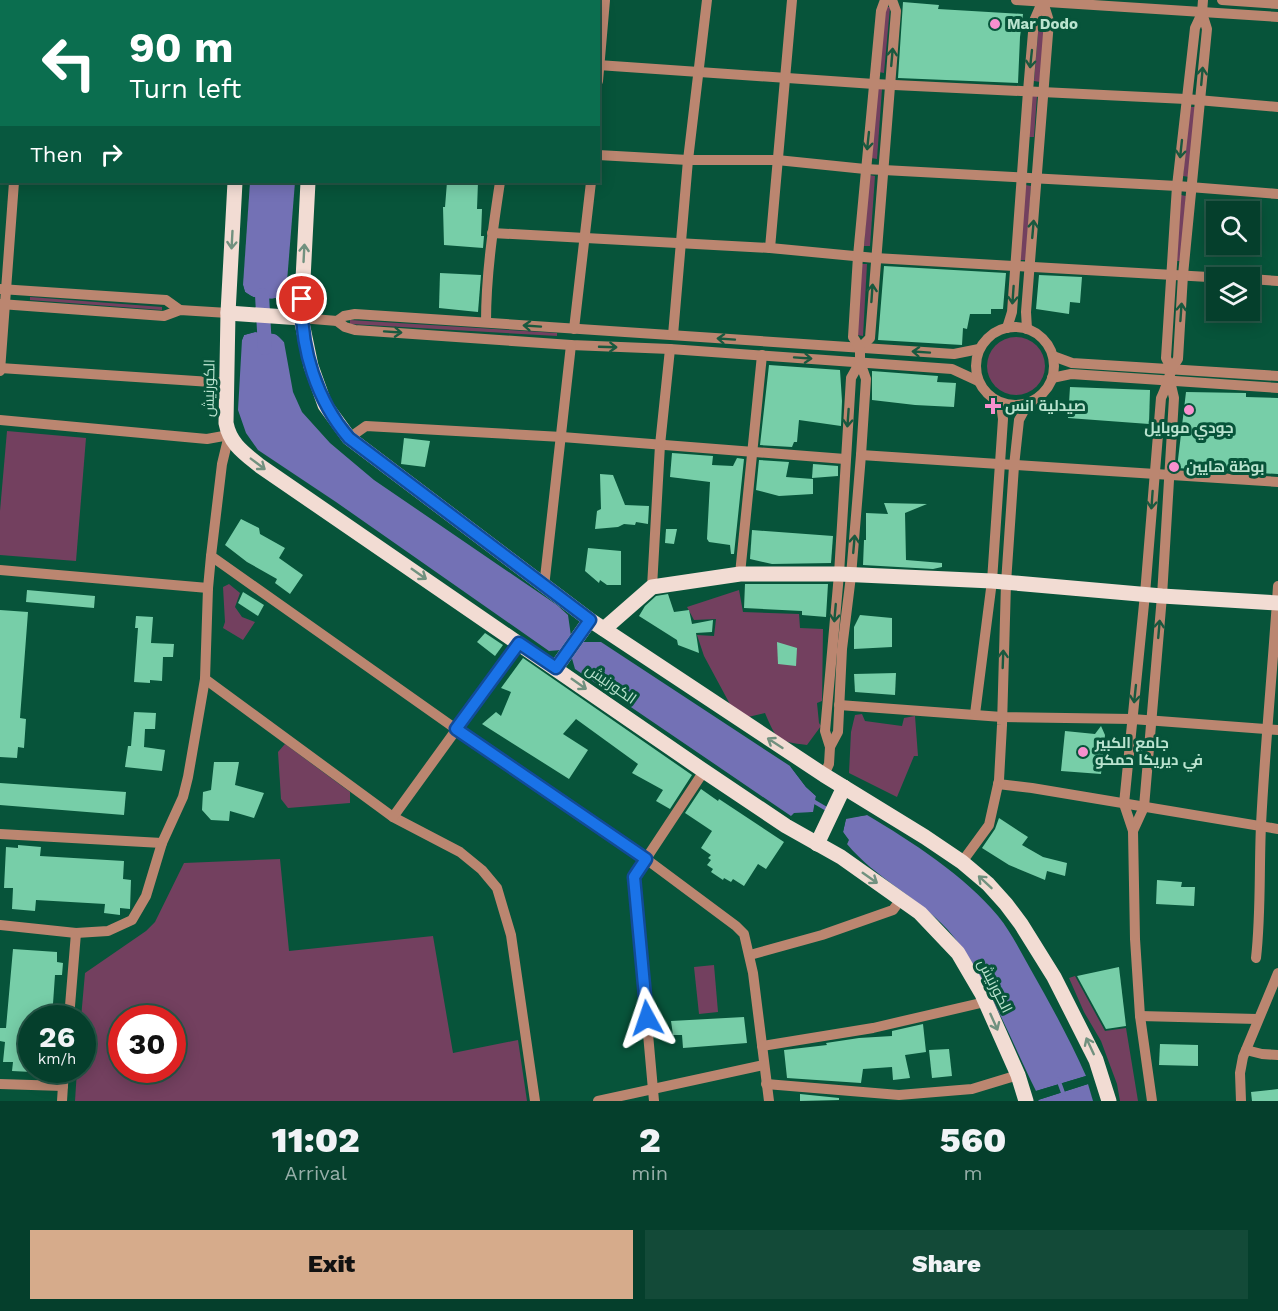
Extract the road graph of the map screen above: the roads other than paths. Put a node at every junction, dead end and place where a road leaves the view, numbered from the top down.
1 (605, 0) edge
2 (706, 0) edge
3 (792, 0) edge
4 (885, 0) edge
5 (892, 0) edge
6 (1016, 0) edge
7 (1203, 0) edge
8 (1222, 0) edge
9 (1043, 1) edge
10 (1278, 4) edge
11 (1202, 13) junction
12 (1278, 17) edge
13 (600, 54) edge
14 (600, 65) edge
15 (698, 72) junction
16 (785, 77) junction
17 (874, 84) junction
18 (890, 84) junction
19 (1028, 91) junction
20 (1043, 91) junction
21 (1186, 99) junction
22 (1200, 100) junction
23 (1278, 107) edge
24 (600, 155) edge
25 (688, 160) junction
26 (777, 160) junction
27 (865, 169) junction
28 (882, 170) junction
29 (1022, 178) junction
30 (1037, 179) junction
31 (14, 183) edge
32 (235, 183) edge
33 (308, 183) edge
34 (500, 183) edge
35 (591, 183) edge
36 (1177, 186) junction
37 (1193, 188) junction
38 (1278, 194) edge
39 (492, 233) junction
40 (585, 239) junction
41 (680, 244) junction
42 (770, 248) junction
43 (858, 256) junction
44 (875, 258) junction
45 (1016, 266) junction
46 (1030, 267) junction
47 (1171, 274) junction
48 (1183, 275) junction
49 (1206, 277) edge
50 (1260, 280) edge
51 (1278, 281) edge
52 (4, 289) edge
53 (3, 304) edge
54 (180, 310) junction
55 (235, 313) junction
56 (301, 318) junction
57 (337, 321) junction
58 (486, 322) junction
59 (1007, 328) junction
60 (574, 329) junction
61 (1027, 329) junction
62 (673, 335) junction
63 (571, 345) junction
64 (860, 348) junction
65 (670, 349) junction
66 (979, 350) junction
67 (762, 355) junction
68 (1053, 356) junction
69 (860, 362) junction
70 (1171, 368) junction
71 (0, 370) edge
72 (1278, 376) edge
73 (1052, 378) junction
74 (978, 381) junction
75 (1170, 381) junction
76 (226, 383) junction
77 (1278, 388) edge
78 (1028, 403) junction
79 (1001, 404) junction
80 (0, 420) edge
81 (229, 435) junction
82 (562, 437) junction
83 (349, 438) junction
84 (660, 445) junction
85 (752, 452) junction
86 (861, 455) junction
87 (845, 459) junction
88 (1000, 464) junction
89 (1014, 466) junction
90 (1154, 473) junction
91 (1169, 474) junction
92 (1278, 482) edge
93 (211, 556) junction
94 (0, 570) edge
95 (740, 574) junction
96 (845, 575) junction
97 (999, 582) junction
98 (1278, 586) edge
99 (544, 587) junction
100 (652, 587) junction
101 (208, 588) junction
102 (1145, 594) junction
103 (1162, 596) junction
104 (1277, 603) edge
105 (587, 624) junction
106 (604, 629) junction
107 (519, 643) junction
108 (559, 664) junction
109 (205, 679) junction
110 (839, 705) junction
111 (975, 714) junction
112 (1002, 717) junction
113 (1132, 719) junction
114 (1150, 720) junction
115 (456, 729) junction
116 (1266, 730) junction
117 (1278, 730) edge
118 (830, 747) junction
119 (704, 771) junction
120 (824, 775) junction
121 (998, 784) junction
122 (842, 791) junction
123 (1124, 804) junction
124 (1144, 807) junction
125 (393, 817) junction
126 (1261, 825) junction
127 (1278, 829) edge
128 (1133, 831) junction
129 (0, 834) edge
130 (820, 838) junction
131 (162, 843) junction
132 (646, 859) junction
133 (962, 862) junction
134 (902, 899) junction
135 (0, 925) edge
136 (76, 933) junction
137 (750, 955) junction
138 (1256, 958) dead end
139 (1278, 973) edge
140 (1276, 984) edge
141 (985, 1002) junction
142 (70, 1005) edge
143 (1140, 1017) junction
144 (1257, 1019) junction
145 (762, 1046) junction
146 (1246, 1050) junction
147 (1278, 1055) edge
148 (764, 1065) junction
149 (1018, 1075) junction
150 (63, 1083) edge
151 (0, 1084) edge
152 (766, 1084) junction
153 (63, 1086) junction
154 (653, 1089) junction
155 (62, 1101) edge
156 (536, 1101) edge
157 (598, 1101) edge
158 (654, 1101) edge
159 (769, 1101) edge
160 (1026, 1101) edge
161 (1109, 1101) edge
162 (1152, 1101) edge
163 (1241, 1101) edge

1 - 13 street
2 - 15 street
3 - 16 street
4 - 17 street
18 -> 5 street
6 - 9 street
7 - 11 street
8 - 10 street
9 - 11 street
9 -> 19 street
9 - 20 street
11 - 12 street
11 - 21 street
22 -> 11 street
14 - 15 street
15 - 16 street
15 - 25 street
16 - 17 street
16 - 26 street
17 - 18 street
17 -> 27 street
18 - 19 street
18 - 28 street
19 - 20 street
19 - 29 street
20 - 21 street
20 - 30 street
21 - 22 street
21 -> 36 street
22 - 23 street
22 - 37 street
24 - 25 street
25 - 26 street
25 - 41 street
26 - 27 street
26 - 42 street
27 - 28 street
27 - 43 street
28 - 29 street
28 - 44 street
29 - 30 street
29 - 45 street
30 - 36 street
46 -> 30 street
31 - 52 street
32 -> 55 main road, الكورنيش
56 -> 33 main road
34 - 39 street
35 - 40 street
36 - 37 street
36 - 47 street
37 - 38 street
37 - 48 street
39 - 40 street
39 - 58 street
40 - 41 street
40 - 60 street
41 - 42 street
41 - 62 street
42 - 43 street
43 - 44 street
43 - 64 street
44 - 45 street
64 -> 44 street
45 - 46 street
45 -> 59 street
46 - 47 street
46 - 61 street
47 - 48 street
47 - 70 street
48 - 49 street
70 -> 48 street
50 - 51 street
52 - 53 street
52 - 54 street
53 - 54 street
53 - 71 street
54 - 55 street
55 - 56 main road
55 - 76 main road, الكورنيش
56 - 57 street
56 - 83 main road
57 - 58 street
57 -> 63 street
60 -> 58 street
59 - 61 street
59 - 66 street
60 - 62 street
61 - 68 street
64 -> 62 street
63 -> 65 street
63 - 82 street
66 -> 64 street
64 - 69 street
65 - 67 street
65 - 84 street
66 - 74 street
67 -> 69 street
67 - 85 street
68 - 70 street
68 - 73 street
69 - 74 street
69 - 86 street
69 -> 87 street
70 - 72 street
70 - 75 street
71 - 76 street
73 - 75 street
73 - 78 street
74 - 79 street
75 - 77 street
75 - 90 street
75 - 91 street
76 - 81 main road, الكورنيش
78 - 79 street
78 - 89 street
79 - 88 street
80 - 81 street
81 - 93 street
81 -> 107 main road, الكورنيش
82 - 83 street
82 - 84 street
82 - 99 street
83 - 99 main road
84 - 85 street
84 - 100 street
85 - 87 street
85 - 95 street
86 - 88 street
96 -> 86 street
87 - 96 street
88 - 89 street
88 - 97 street
89 - 90 street
89 - 97 street
90 - 91 street
90 -> 102 street
91 - 92 street
91 - 103 street
93 - 101 street
93 - 115 street
94 - 101 street
95 - 96 main road
95 - 100 main road
96 - 97 main road
96 - 110 street
96 -> 118 street
97 - 102 main road
97 - 111 street
112 -> 97 street
98 - 104 street
99 - 105 main road
100 - 106 main road
101 - 109 street
102 - 103 main road
102 -> 113 street
103 - 104 main road
114 -> 103 street
104 - 116 street
105 - 106 main road
105 - 108 main road
120 -> 106 main road
107 - 108 main road, الكورنيش
107 - 115 street
108 -> 119 main road, الكورنيش
109 - 125 street
109 - 131 street
110 - 111 street
110 - 118 street
111 - 112 street
112 - 113 street
112 - 121 street
113 - 114 street
113 - 123 street
114 - 116 street
114 - 124 street
115 - 125 street
115 - 132 street
116 - 117 street
116 - 126 street
118 - 120 street
119 - 130 main road, الكورنيش
119 - 132 street
120 - 122 main road
121 - 123 street
121 - 133 street
122 - 130 main road
122 - 133 main road
123 - 124 street
123 - 128 street
124 - 126 street
124 - 128 street
125 - 156 street
126 - 127 street
126 - 138 street
128 - 143 street
129 - 131 street
130 -> 134 main road, الكورنيش
131 - 136 street
132 - 137 street
132 - 154 street
161 -> 133 main road
134 - 137 street
134 - 141 main road, الكورنيش
135 - 136 street
136 - 142 street
137 - 145 street
139 - 140 street
140 - 144 street
141 - 145 street
141 -> 149 main road, الكورنيش
143 - 144 street
143 - 162 street
144 - 146 street
145 - 148 street
146 - 147 street
146 - 163 street
148 - 152 street
148 - 154 street
149 - 152 street
149 - 160 main road, الكورنيش
150 - 153 street
151 - 153 street
152 - 159 street
153 - 155 street
154 - 157 street
154 - 158 street

